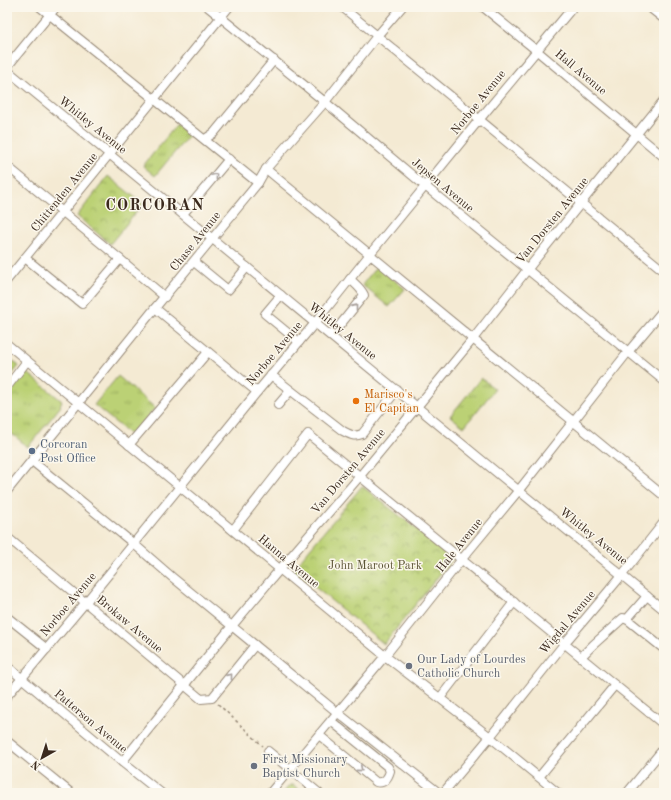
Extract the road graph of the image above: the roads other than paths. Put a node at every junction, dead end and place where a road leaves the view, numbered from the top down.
1 (40, 7) edge
2 (56, 7) edge
3 (208, 7) edge
4 (229, 7) edge
5 (342, 7) edge
6 (402, 7) edge
7 (483, 7) edge
8 (573, 7) edge
9 (648, 7) edge
10 (50, 15) junction
11 (221, 17) junction
12 (664, 19) edge
13 (377, 36) junction
14 (536, 50) junction
15 (274, 60) junction
16 (8, 71) edge
17 (154, 98) junction
18 (664, 100) edge
19 (325, 102) junction
20 (479, 120) junction
21 (637, 134) junction
22 (205, 139) junction
23 (110, 155) junction
24 (664, 157) edge
25 (229, 159) junction
26 (8, 168) edge
27 (266, 169) junction
28 (258, 183) junction
29 (425, 186) junction
30 (581, 203) junction
31 (63, 212) junction
32 (183, 214) junction
33 (213, 239) junction
34 (370, 254) junction
35 (25, 258) junction
36 (120, 259) junction
37 (194, 262) junction
38 (247, 267) junction
39 (527, 270) junction
40 (664, 271) edge
41 (350, 279) junction
42 (7, 280) edge
43 (281, 295) junction
44 (165, 297) junction
45 (155, 308) junction
46 (664, 309) edge
47 (315, 323) junction
48 (331, 336) junction
49 (473, 340) junction
50 (299, 342) junction
51 (7, 344) edge
52 (208, 352) junction
53 (628, 352) junction
54 (27, 361) junction
55 (271, 375) junction
56 (664, 381) edge
57 (7, 387) edge
58 (397, 390) junction
59 (290, 391) junction
60 (257, 392) junction
61 (78, 403) junction
62 (278, 405) dead end
63 (417, 408) junction
64 (573, 422) junction
65 (129, 445) junction
66 (32, 461) junction
67 (360, 476) junction
68 (180, 487) junction
69 (519, 490) junction
70 (7, 491) edge
71 (664, 496) edge
72 (664, 522) edge
73 (233, 530) junction
74 (7, 537) edge
75 (134, 544) junction
76 (462, 559) junction
77 (280, 569) junction
78 (622, 575) junction
79 (647, 596) junction
80 (86, 602) junction
81 (514, 602) junction
82 (664, 610) edge
83 (7, 617) edge
84 (627, 619) junction
85 (232, 626) junction
86 (564, 644) junction
87 (256, 645) junction
88 (47, 649) junction
89 (664, 649) edge
90 (385, 656) junction
91 (581, 657) junction
92 (7, 666) edge
93 (22, 678) junction
94 (185, 685) junction
95 (615, 685) junction
96 (7, 696) edge
97 (440, 698) junction
98 (338, 713) junction
99 (331, 721) junction
100 (664, 725) edge
101 (319, 735) junction
102 (490, 737) junction
103 (7, 741) edge
104 (664, 748) edge
105 (268, 751) road end
106 (122, 762) junction
107 (289, 769) junction
108 (539, 777) junction
109 (71, 793) edge
110 (161, 793) edge
111 (270, 793) edge
112 (319, 793) edge
113 (439, 793) edge
114 (442, 793) edge
115 (558, 793) edge
116 (627, 793) edge

1 - 10 street
2 - 10 street
3 - 11 street, Jepsen Avenue
4 - 11 street, Chittenden Avenue
5 - 13 street
6 - 13 street, Chase Avenue
7 - 14 street, Hall Avenue
8 - 14 street, Norboe Avenue
9 - 12 street
10 - 16 street
10 - 17 street
11 - 15 street, Jepsen Avenue
11 - 17 street, Chittenden Avenue
13 - 19 street, Chase Avenue
13 - 20 street
14 - 20 street, Norboe Avenue
14 - 21 street, Hall Avenue
15 - 19 street, Jepsen Avenue
15 - 22 street
16 - 23 street, Whitley Avenue
17 - 22 street
17 - 23 street, Chittenden Avenue
18 - 21 street, Van Dorsten Avenue
19 - 27 street, Chase Avenue
19 - 29 street, Jepsen Avenue
20 - 29 street, Norboe Avenue
20 - 30 street
21 - 24 street, Hall Avenue
21 - 30 street, Van Dorsten Avenue
22 - 25 street
23 - 31 street, Chittenden Avenue
23 - 32 street, Whitley Avenue
25 - 28 street
32 -> 25 street
26 - 31 street
27 - 28 street, Chase Avenue
27 - 34 street
28 - 33 street, Chase Avenue
29 - 34 street, Norboe Avenue
29 - 39 street, Jepsen Avenue
30 - 39 street, Van Dorsten Avenue
30 - 40 street
31 - 35 street, Chittenden Avenue
31 - 36 street
32 - 33 street, Whitley Avenue
33 - 37 street, Chase Avenue
33 - 38 street, Whitley Avenue
34 - 41 street, Norboe Avenue
34 - 49 street
35 - 36 street
35 - 42 street, Chittenden Avenue
36 - 44 street
37 - 38 street
37 - 44 street, Chase Avenue
38 - 43 street, Whitley Avenue
39 - 49 street, Van Dorsten Avenue
39 - 53 street, Jepsen Avenue
41 - 47 street, Norboe Avenue
48 -> 41 street
43 - 47 street, Whitley Avenue
43 - 50 street
44 - 45 street, Chase Avenue
45 - 52 street
45 - 61 street, Chase Avenue
46 - 53 street, Hale Avenue
47 - 48 street, Whitley Avenue
47 - 50 street, Norboe Avenue
48 - 58 street, Whitley Avenue
49 - 63 street, Van Dorsten Avenue
49 - 64 street
50 - 55 street, Norboe Avenue
51 - 54 street, Hanna Avenue
52 - 60 street
52 - 65 street
53 - 56 street, Jepsen Avenue
53 - 64 street, Hale Avenue
54 - 57 street
54 - 61 street, Hanna Avenue
55 - 59 street
55 - 60 street, Norboe Avenue
58 - 59 street
58 - 63 street, Whitley Avenue
59 - 62 street
60 - 68 street, Norboe Avenue
61 - 65 street, Hanna Avenue
61 - 66 street, Chase Avenue
63 - 67 street, Van Dorsten Avenue
63 - 69 street, Whitley Avenue
64 - 69 street, Hale Avenue
64 - 71 street
65 - 68 street, Hanna Avenue
66 - 70 street, Chase Avenue
66 - 75 street
67 - 73 street
67 - 76 street
67 - 77 street, Van Dorsten Avenue
68 - 73 street, Hanna Avenue
68 - 75 street, Norboe Avenue
69 - 76 street, Hale Avenue
69 - 78 street, Whitley Avenue
72 - 78 street, Wigdal Avenue
73 - 77 street, Hanna Avenue
74 - 80 street, Brokaw Avenue
75 - 80 street, Norboe Avenue
75 - 85 street
76 - 81 street
76 - 90 street, Hale Avenue
77 - 85 street, Van Dorsten Avenue
77 - 90 street, Hanna Avenue
78 - 79 street, Whitley Avenue
78 - 86 street, Wigdal Avenue
79 - 82 street, Whitley Avenue
79 - 84 street
80 - 88 street, Norboe Avenue
80 - 94 street, Brokaw Avenue
81 - 86 street
81 - 97 street
83 - 88 street
84 - 89 street
84 - 91 street
85 - 87 street
85 - 94 street, Van Dorsten Avenue
86 - 91 street
86 - 102 street, Wigdal Avenue
94 -> 87 street, Brokaw Avenue
87 - 98 street
88 - 93 street, Norboe Avenue
90 - 97 street, Hanna Avenue
90 - 98 street, Hale Avenue
91 - 95 street
92 - 93 street, Patterson Avenue
93 - 96 street, Norboe Avenue
93 - 106 street, Patterson Avenue
94 - 106 street, Van Dorsten Avenue
95 - 100 street
95 - 108 street
97 - 102 street, Hanna Avenue
98 - 99 street, Hale Avenue
98 - 113 street
99 - 101 street, Hale Avenue
101 -> 99 street
101 - 107 street, Hale Avenue
102 - 108 street, Hanna Avenue
102 - 114 street, Wigdal Avenue
103 - 109 street
104 - 116 street
105 - 107 street
106 - 110 street, Patterson Avenue
107 - 111 street, Hale Avenue
107 - 112 street
108 - 115 street, Hanna Avenue

